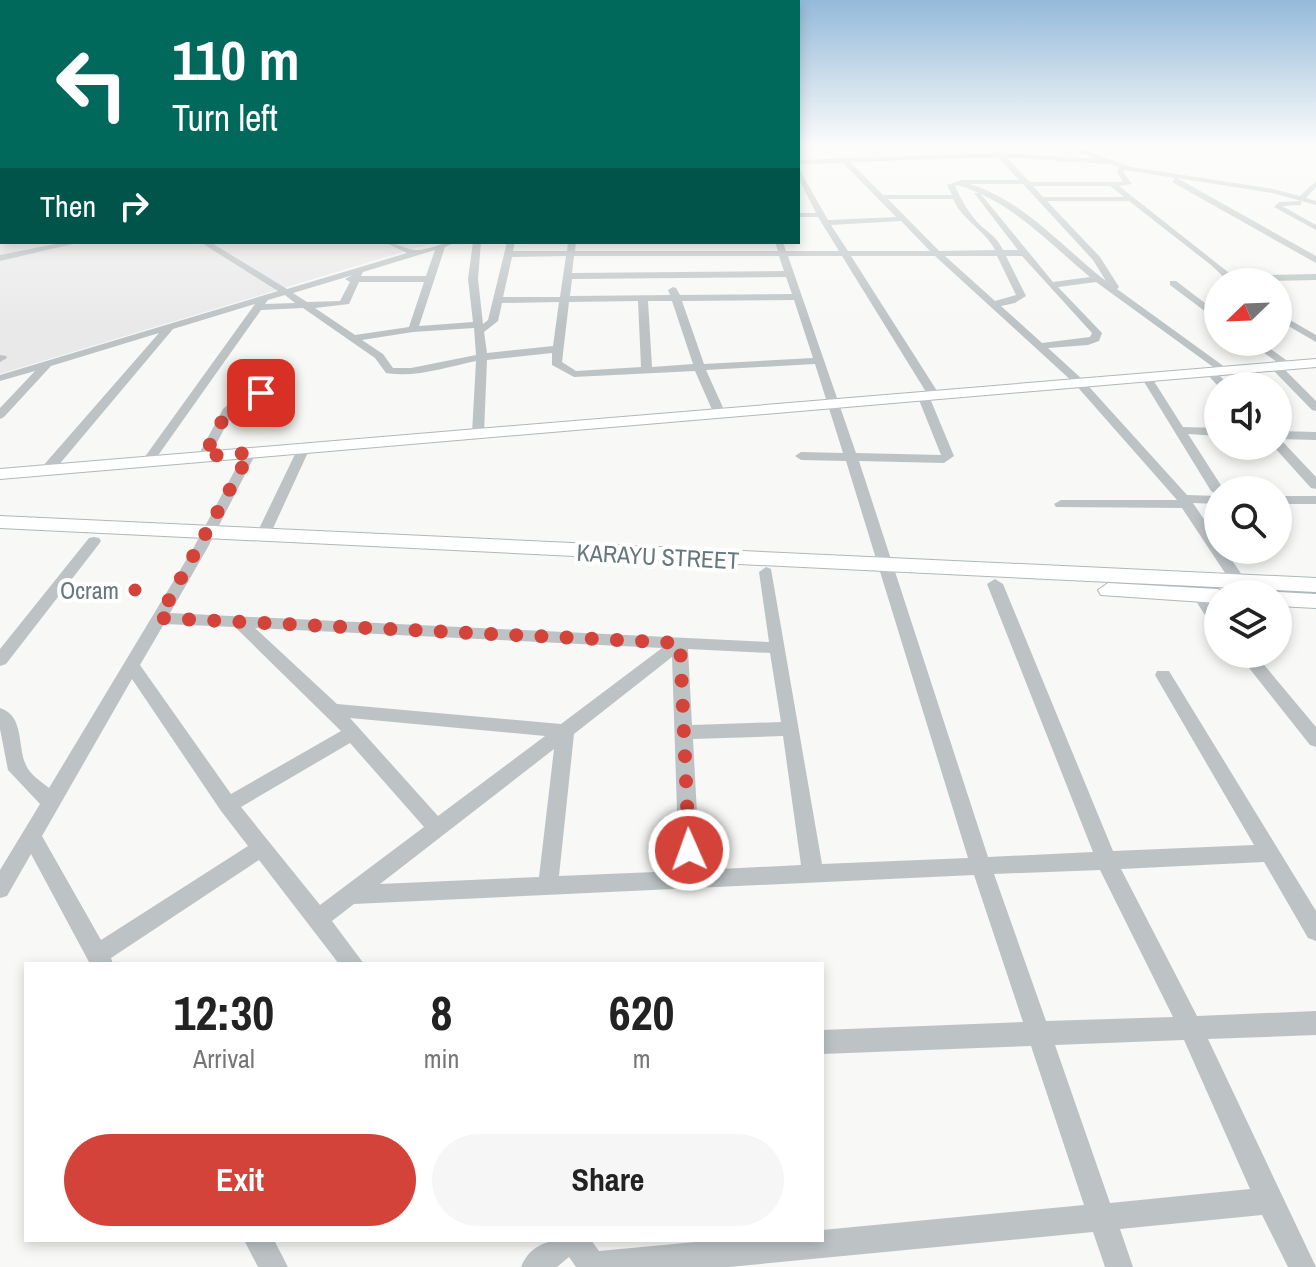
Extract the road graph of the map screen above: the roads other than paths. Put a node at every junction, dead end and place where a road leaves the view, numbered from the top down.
1 (817, 206) edge
2 (889, 206) edge
3 (962, 206) edge
4 (990, 206) edge
5 (998, 206) edge
6 (1049, 206) edge
7 (1141, 206) edge
8 (1221, 206) edge
9 (1280, 206) edge
10 (800, 215) edge
11 (824, 219) junction
12 (902, 219) junction
13 (1316, 228) edge
14 (1010, 234) junction
15 (1021, 234) dead end
16 (67, 244) edge
17 (207, 244) edge
18 (393, 244) edge
19 (447, 244) edge
20 (477, 244) edge
21 (510, 244) edge
22 (572, 244) edge
23 (616, 244) edge
24 (780, 244) edge
25 (670, 248) edge
26 (414, 253) junction
27 (782, 253) junction
28 (937, 253) junction
29 (1001, 253) junction
30 (1026, 253) junction
31 (508, 254) junction
32 (570, 254) junction
33 (615, 254) junction
34 (845, 254) junction
35 (0, 258) edge
36 (1316, 260) edge
37 (1218, 268) edge
38 (789, 274) junction
39 (357, 275) junction
40 (668, 275) junction
41 (567, 276) junction
42 (1292, 277) edge
43 (1301, 277) junction
44 (1316, 277) edge
45 (428, 279) junction
46 (1098, 279) junction
47 (1173, 283) dead end
48 (1051, 285) junction
49 (1316, 288) edge
50 (286, 292) junction
51 (1119, 295) junction
52 (798, 297) junction
53 (643, 299) junction
54 (676, 299) junction
55 (499, 300) junction
56 (564, 300) junction
57 (260, 303) junction
58 (1196, 303) junction
59 (1204, 303) edge
60 (993, 304) junction
61 (305, 306) junction
62 (1204, 308) edge
63 (1292, 324) edge
64 (170, 327) junction
65 (478, 328) junction
66 (413, 329) junction
67 (352, 338) junction
68 (1316, 339) edge
69 (1038, 346) junction
70 (557, 349) junction
71 (1271, 356) edge
72 (482, 357) junction
73 (819, 361) junction
74 (48, 363) junction
75 (1316, 363) edge
76 (1282, 365) junction
77 (700, 369) junction
78 (647, 371) junction
79 (1214, 372) edge
80 (1242, 372) edge
81 (1204, 376) edge
82 (1146, 377) junction
83 (0, 378) edge
84 (1078, 381) junction
85 (289, 383) dead end
86 (928, 394) junction
87 (832, 403) junction
88 (1316, 408) edge
89 (719, 412) junction
90 (0, 415) edge
91 (1180, 430) junction
92 (1204, 431) edge
93 (478, 433) junction
94 (1292, 435) edge
95 (1316, 436) edge
96 (304, 448) junction
97 (250, 453) junction
98 (204, 456) junction
99 (801, 456) dead end
100 (851, 457) junction
101 (1292, 459) edge
102 (148, 461) junction
103 (47, 470) junction
104 (0, 474) edge
105 (1209, 476) edge
106 (1316, 485) edge
107 (1292, 500) edge
108 (1316, 500) edge
109 (1204, 501) edge
110 (1185, 502) junction
111 (1061, 504) dead end
112 (0, 522) edge
113 (0, 536) edge
114 (262, 537) junction
115 (94, 541) junction
116 (204, 541) junction
117 (766, 572) junction
118 (886, 573) junction
119 (1238, 580) edge
120 (995, 584) junction
121 (1316, 585) edge
122 (1204, 586) edge
123 (1292, 586) edge
124 (1204, 596) edge
125 (1292, 600) edge
126 (1316, 601) edge
127 (159, 618) junction
128 (240, 623) junction
129 (680, 643) junction
130 (778, 648) junction
131 (0, 660) edge
132 (132, 665) junction
133 (1257, 668) edge
134 (1163, 675) dead end
135 (332, 710) junction
136 (0, 715) edge
137 (790, 729) junction
138 (565, 731) junction
139 (685, 732) junction
140 (351, 734) junction
141 (1316, 740) edge
142 (51, 802) junction
143 (228, 805) junction
144 (437, 828) junction
145 (31, 835) junction
146 (261, 848) junction
147 (1267, 853) junction
148 (1107, 862) junction
149 (981, 866) junction
150 (813, 874) junction
151 (690, 880) junction
152 (548, 886) junction
153 (0, 889) edge
154 (350, 895) junction
155 (318, 919) junction
156 (1316, 931) edge
157 (100, 960) edge
158 (351, 962) edge
159 (1316, 1023) edge
160 (1191, 1028) junction
161 (1038, 1034) junction
162 (824, 1042) edge
163 (1269, 1201) junction
164 (1102, 1216) junction
165 (259, 1242) edge
166 (567, 1242) edge
167 (572, 1242) edge
168 (593, 1266) edge
169 (274, 1267) edge
170 (535, 1267) edge
171 (1119, 1267) edge
172 (1303, 1267) edge

1 - 11 street
2 - 12 street
3 - 29 street
4 - 14 street
5 - 46 street
6 - 51 street
7 - 37 street
8 - 36 street
9 - 13 street
10 - 11 street
11 - 12 street
11 - 34 street
12 - 28 street
14 - 15 street
14 - 30 street
16 - 35 street
17 - 50 street
18 - 26 street
19 - 26 street
19 - 45 street
20 - 65 street
21 - 31 street
22 - 32 street
23 - 33 street
24 - 27 street
25 - 27 street
25 - 33 street
25 - 40 street
26 - 39 street
27 - 34 street
27 - 38 street
28 - 29 street
28 - 34 street
28 - 60 street
29 - 30 street
29 - 60 street
30 - 48 street
31 - 32 street
31 - 55 street
32 - 33 street
32 - 41 street
34 - 86 street
38 - 40 street
38 - 52 street
39 - 45 street
39 - 50 street
39 - 61 street
40 - 41 street
40 - 54 street
41 - 56 street
42 - 43 street
43 - 44 street
43 - 49 street
45 - 66 street
46 - 48 street
46 - 51 street
47 - 58 street
48 - 69 street
50 - 57 street
50 - 61 street
51 - 79 street
52 - 54 street
52 - 73 street
53 - 54 street
53 - 56 street
53 - 78 street
54 - 77 street
55 - 56 street
55 - 65 street
56 - 70 street
57 - 61 street
57 - 64 street
57 - 102 street
58 - 59 street
58 - 62 street
60 - 69 street
61 - 67 street
63 - 68 street
64 - 74 street
64 - 103 street
65 - 66 street
65 - 72 street
66 - 67 street
67 - 72 street
69 - 84 street
70 - 72 street
70 - 78 street
71 - 76 street
72 - 93 street
73 - 77 street
73 - 87 street
74 - 83 street
74 - 90 street
75 - 76 main road
76 - 80 main road
76 - 88 street
77 - 78 street
77 - 89 street
81 - 82 main road
82 - 84 main road
82 - 91 street
84 - 86 main road
84 - 110 street
85 - 98 street
86 - 87 main road
86 - 100 street
87 - 89 main road
87 - 100 street
89 - 93 main road
91 - 92 street
91 - 105 street
93 - 96 main road
94 - 95 street
96 - 97 main road
96 - 114 street
97 - 98 main road
97 - 116 street
98 - 102 main road
99 - 100 street
100 - 118 street
101 - 106 street
102 - 103 main road
103 - 104 main road
107 - 108 street
109 - 110 street
110 - 111 street
110 - 119 street
112 - 116 main road, KARAYU STREET
113 - 115 main road, KARAYU STREET
114 - 116 main road, KARAYU STREET
114 - 118 main road, KARAYU STREET
115 - 116 main road, KARAYU STREET
115 - 131 street
116 - 117 main road, KARAYU STREET
116 - 127 street
117 - 118 main road, KARAYU STREET
117 - 130 street
118 - 120 main road, KARAYU STREET
118 - 122 main road, KARAYU STREET
118 - 149 street
120 - 124 main road, KARAYU STREET
120 - 148 street
121 - 123 main road, KARAYU STREET
125 - 126 main road
127 - 128 street
127 - 132 street
128 - 129 street
128 - 135 street
129 - 130 street
129 - 138 street
129 - 139 street
130 - 137 street
132 - 142 street
132 - 143 street
133 - 141 street
134 - 147 street
135 - 138 street
135 - 140 street
136 - 142 street
137 - 139 street
137 - 150 street
138 - 144 street
138 - 152 street
139 - 151 street
140 - 143 street
140 - 144 street
142 - 145 street
143 - 146 street
144 - 154 street
145 - 153 street
145 - 157 street
146 - 155 street
146 - 157 street
147 - 148 street
147 - 156 street
148 - 149 street
148 - 160 street
149 - 150 street
149 - 161 street
150 - 151 street
151 - 152 street
152 - 154 street
154 - 155 street
155 - 158 street
159 - 160 street
160 - 161 street
160 - 163 street
161 - 162 street
161 - 164 street
163 - 164 street
163 - 172 street
164 - 168 street
164 - 171 street
165 - 169 street
166 - 170 street
167 - 168 street

